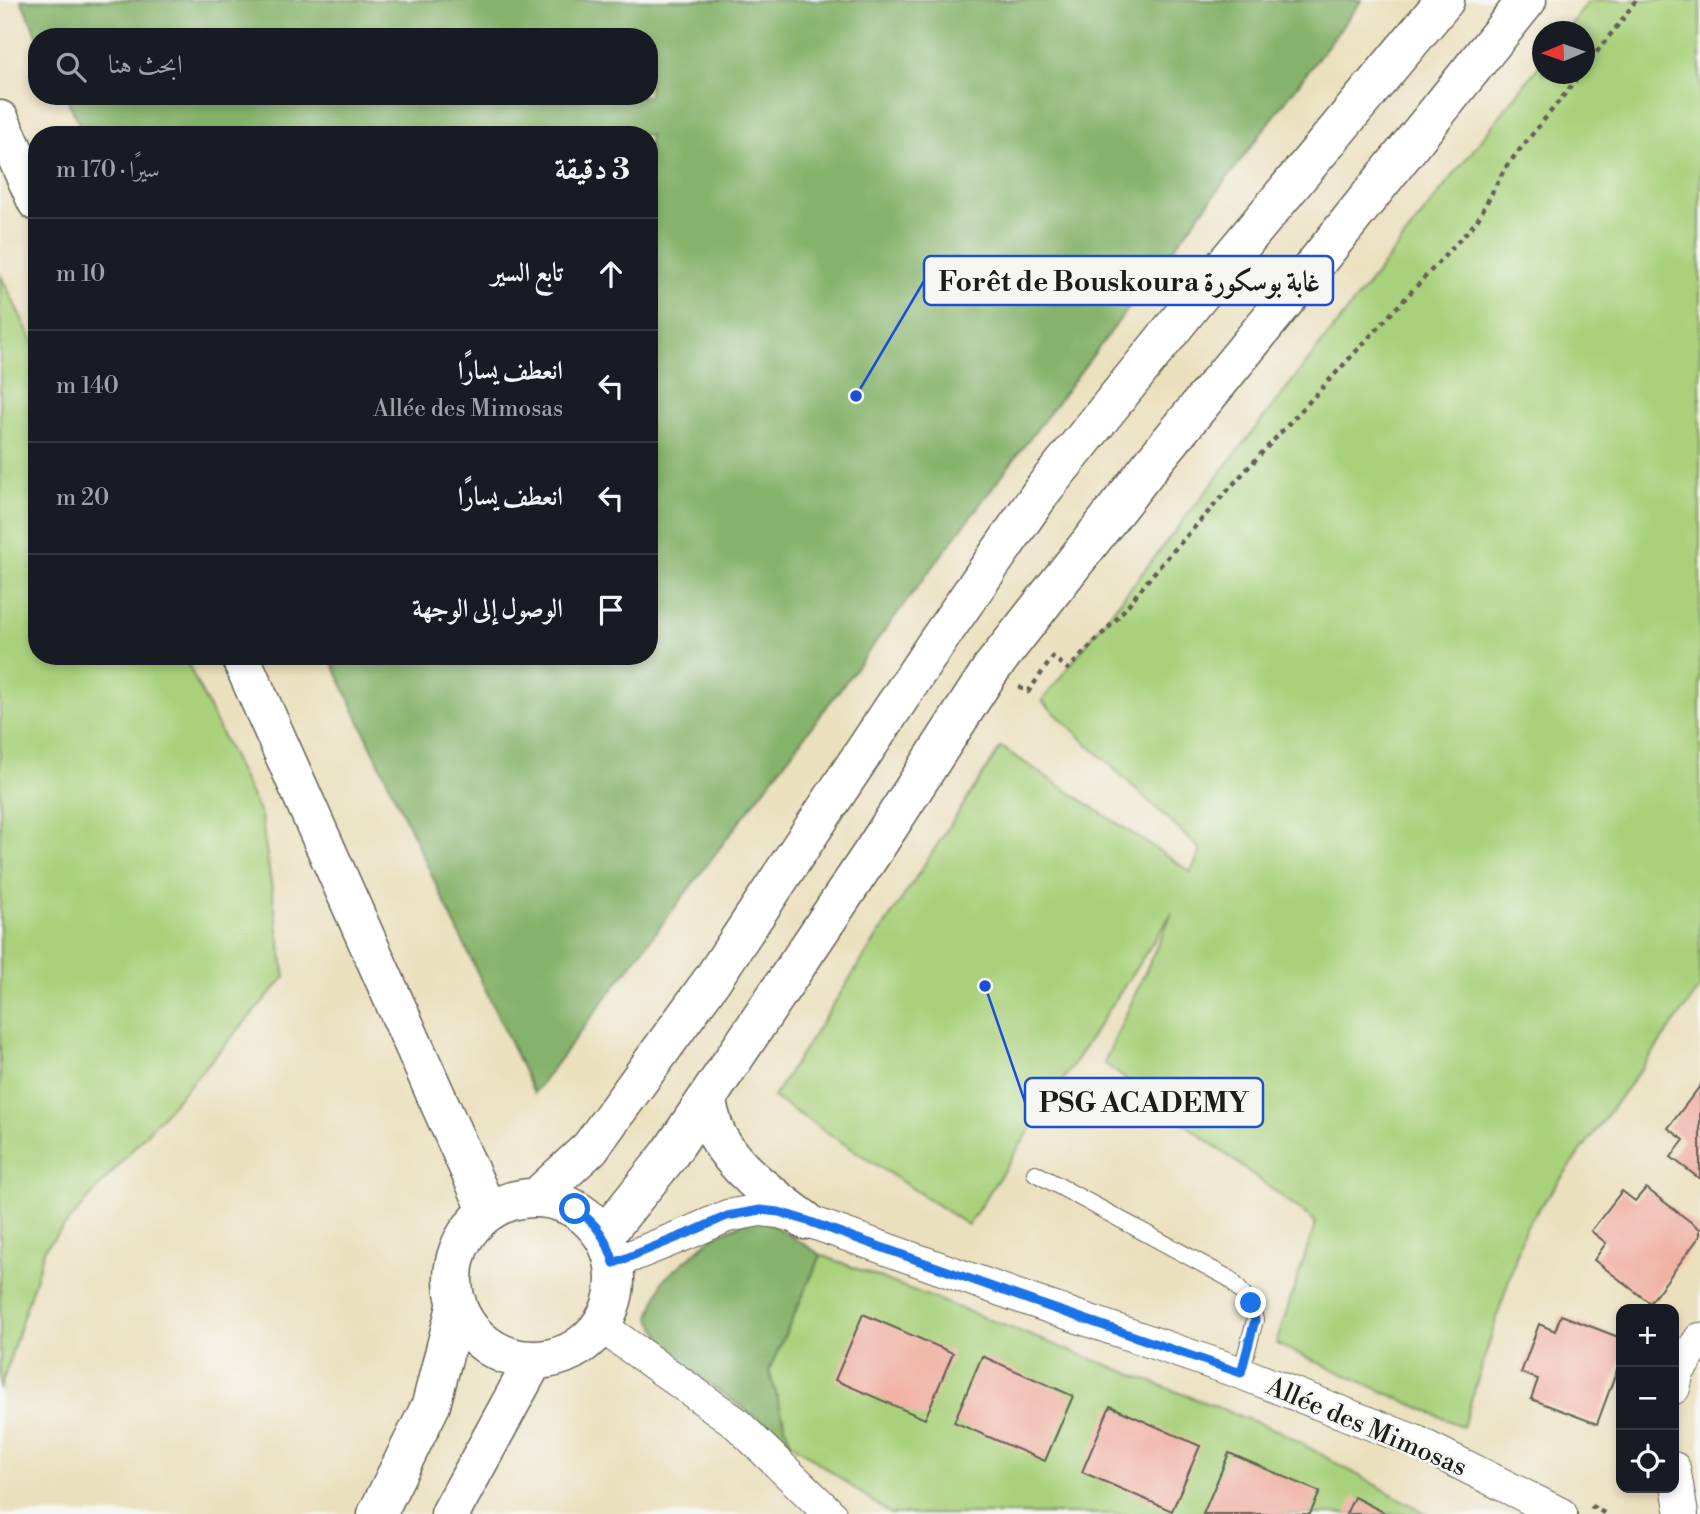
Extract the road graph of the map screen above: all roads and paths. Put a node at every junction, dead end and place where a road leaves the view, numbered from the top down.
1 (1445, 0) edge
2 (1527, 0) edge
3 (1636, 0) edge
4 (1595, 54) edge
5 (1573, 84) edge
6 (0, 120) edge
7 (28, 182) edge
8 (244, 665) edge
9 (991, 669) junction
10 (706, 1100) junction
11 (1035, 1174) dead end
12 (537, 1197) junction
13 (488, 1212) junction
14 (805, 1220) junction
15 (609, 1250) junction
16 (457, 1303) junction
17 (601, 1326) junction
18 (1700, 1339) edge
19 (534, 1360) junction
20 (1679, 1370) edge
21 (1241, 1373) junction
22 (1678, 1493) edge
23 (377, 1514) edge
24 (450, 1514) edge
25 (830, 1514) edge
26 (1561, 1514) edge
27 (1682, 1514) edge

1 - 12 street
2 - 9 street
3 - 4 path
5 - 9 path
6 - 7 street
8 - 13 street
9 - 10 street
10 - 14 street
10 - 15 street
11 - 21 lane
12 - 13 street
12 - 15 street
13 - 16 street
14 - 15 street, Allée des Mimosas
14 - 21 street, Allée des Mimosas
15 - 17 street
16 - 19 street
16 - 23 street
17 - 19 street
17 - 25 street
18 - 20 street
19 - 24 street
21 - 26 street, Allée des Mimosas
22 - 27 street

